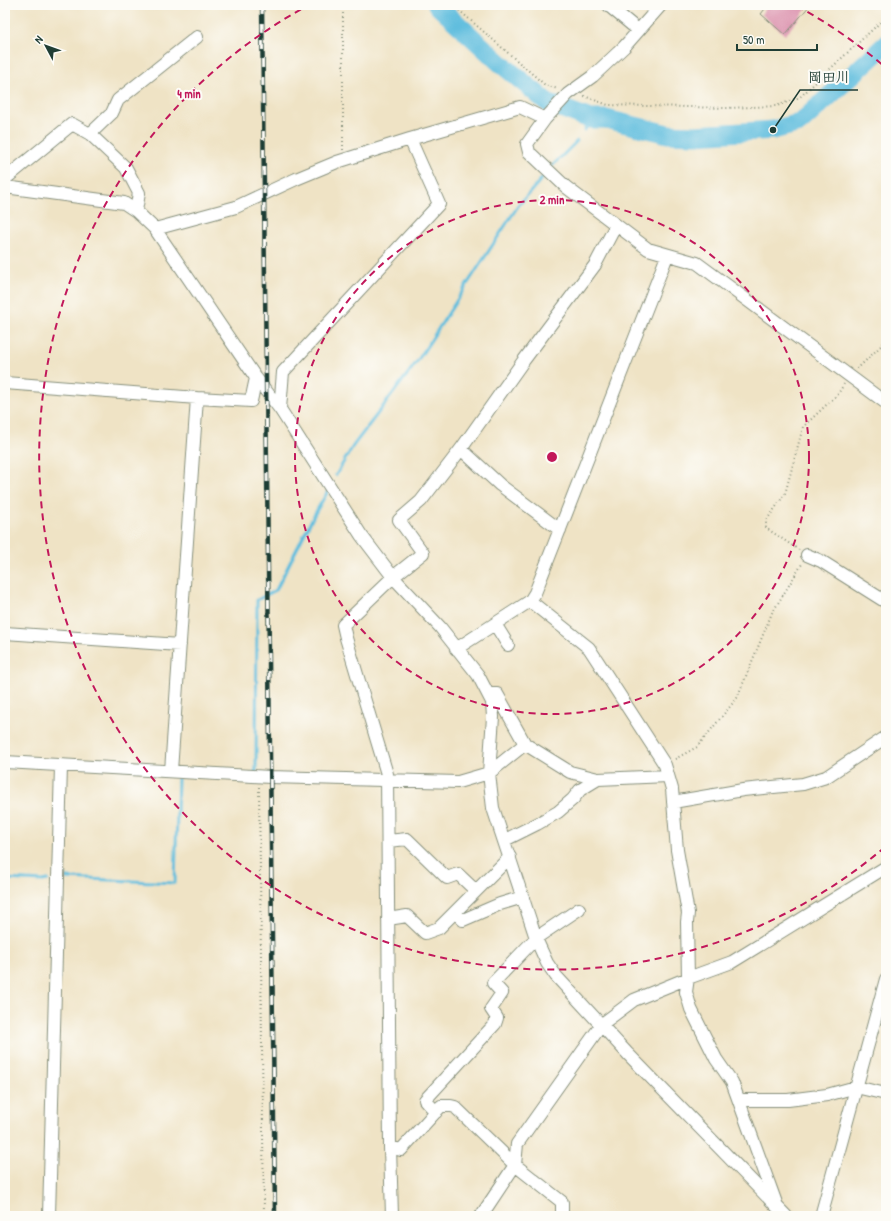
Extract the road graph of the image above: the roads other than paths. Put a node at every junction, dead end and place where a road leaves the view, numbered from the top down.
1 (609, 5) edge
2 (660, 5) edge
3 (638, 30) junction
4 (197, 38) dead end
5 (545, 119) junction
6 (90, 134) junction
7 (410, 139) junction
8 (5, 179) edge
9 (5, 187) edge
10 (136, 211) junction
11 (616, 225) junction
12 (155, 229) junction
13 (667, 256) junction
14 (256, 378) junction
15 (5, 384) edge
16 (197, 398) junction
17 (886, 403) edge
18 (280, 408) junction
19 (461, 448) junction
20 (560, 530) junction
21 (807, 555) road end
22 (393, 577) junction
23 (530, 601) junction
24 (886, 602) edge
25 (495, 624) junction
26 (5, 633) edge
27 (180, 645) junction
28 (508, 645) dead end
29 (456, 649) junction
30 (488, 694) junction
31 (886, 737) edge
32 (525, 744) junction
33 (5, 762) edge
34 (61, 766) junction
35 (667, 770) junction
36 (171, 771) junction
37 (489, 774) junction
38 (598, 779) junction
39 (387, 781) junction
40 (673, 802) junction
41 (504, 840) junction
42 (388, 841) junction
43 (510, 857) junction
44 (886, 867) edge
45 (476, 891) junction
46 (523, 897) junction
47 (580, 909) dead end
48 (455, 912) junction
49 (388, 919) junction
50 (536, 938) junction
51 (688, 978) junction
52 (886, 979) edge
53 (602, 1024) junction
54 (856, 1087) junction
55 (886, 1094) edge
56 (739, 1100) junction
57 (436, 1112) junction
58 (390, 1147) junction
59 (515, 1165) junction
60 (782, 1212) edge
61 (49, 1216) edge
62 (392, 1216) edge
63 (481, 1216) edge
64 (562, 1216) edge
65 (821, 1216) edge

1 - 3 street
2 - 3 street
3 - 5 street
4 - 6 street
5 - 7 street
5 - 11 street
6 - 8 street
6 - 10 street
7 - 12 street
7 - 18 street
9 - 10 street
10 - 12 street
11 - 13 street
11 - 19 street
12 - 14 street
13 - 17 street
13 - 20 street
14 - 16 street
14 - 18 street
15 - 16 street
16 - 27 street
18 - 22 street
19 - 20 street
19 - 22 street
20 - 23 street
21 - 24 street
22 - 29 street
22 - 39 street
23 - 25 street
23 - 35 street
25 - 28 street
25 - 29 street
26 - 27 street
27 - 36 street
29 - 30 street
30 - 32 street
30 - 37 street
31 - 40 street
32 - 37 street
32 - 38 street
33 - 34 street
34 - 36 street
34 - 61 street
35 - 38 street
35 - 40 street
36 - 39 street
37 - 39 street
37 - 41 street
38 - 41 street
39 - 42 street
40 - 51 street
41 - 43 street
42 - 45 street
42 - 49 street
43 - 45 street
43 - 46 street
44 - 51 street
45 - 48 street
46 - 48 street
46 - 50 street
47 - 50 street
48 - 49 street
49 - 58 street
50 - 53 street
50 - 57 street
51 - 53 street
51 - 56 street
52 - 54 street
53 - 59 street
53 - 60 street
54 - 55 street
54 - 56 street
54 - 65 street
56 - 60 street
57 - 58 street
57 - 59 street
58 - 62 street
59 - 63 street
59 - 64 street

